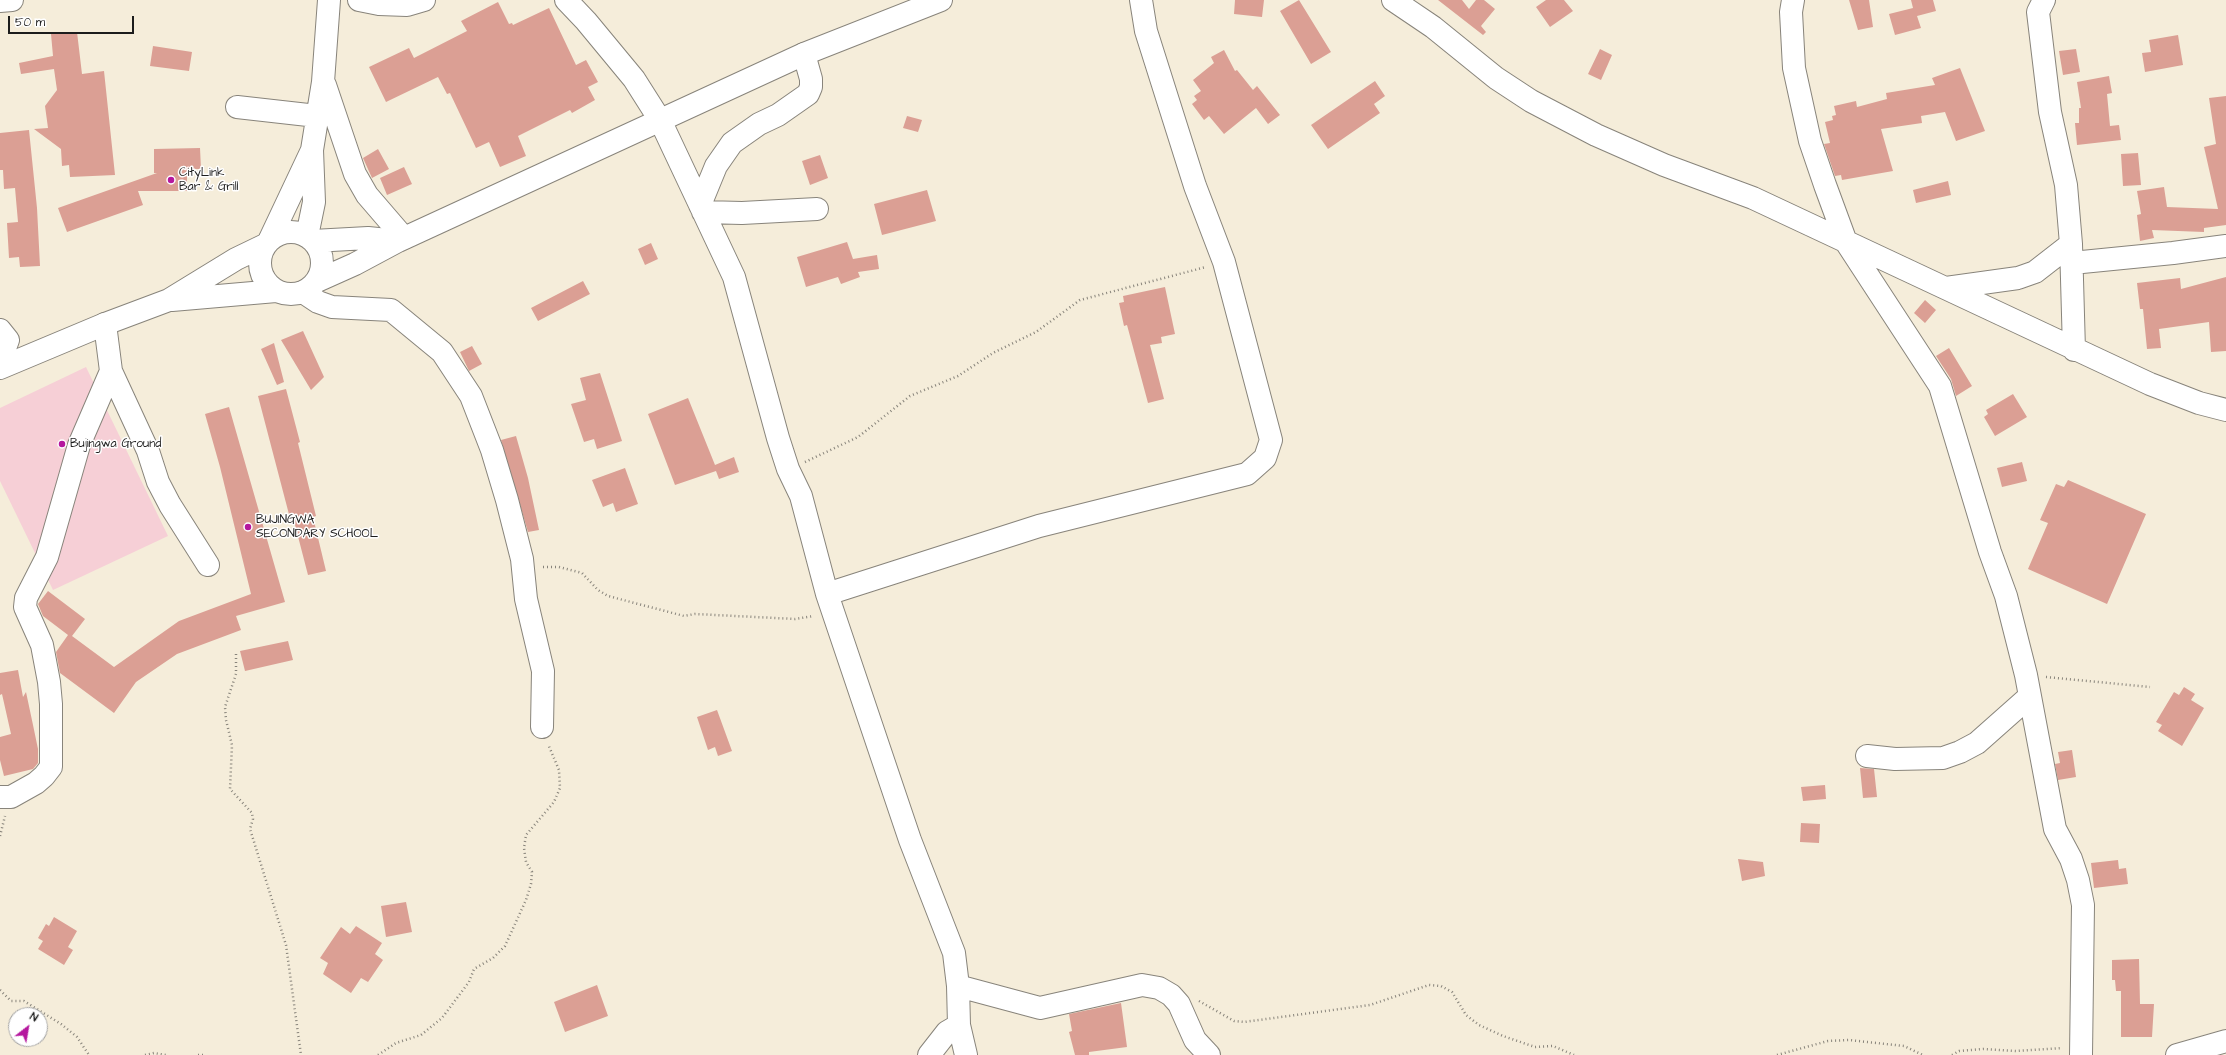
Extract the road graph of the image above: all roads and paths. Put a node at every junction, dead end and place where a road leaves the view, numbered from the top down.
1 (12, 0) edge
2 (329, 0) edge
3 (359, 0) edge
4 (424, 0) edge
5 (566, 0) edge
6 (942, 0) edge
7 (1140, 0) edge
8 (1393, 0) edge
9 (1793, 0) edge
10 (2044, 0) edge
11 (0, 1) edge
12 (804, 54) junction
13 (324, 82) junction
14 (237, 107) dead end
15 (318, 116) junction
16 (660, 120) junction
17 (312, 150) junction
18 (701, 209) junction
19 (817, 209) dead end
20 (310, 238) junction
21 (401, 240) junction
22 (268, 242) junction
23 (1846, 242) junction
24 (2226, 246) edge
25 (2072, 254) junction
26 (1224, 262) junction
27 (310, 286) junction
28 (1946, 288) junction
29 (276, 291) junction
30 (169, 300) junction
31 (105, 324) junction
32 (0, 330) edge
33 (2074, 350) junction
34 (0, 362) edge
35 (0, 368) edge
36 (111, 372) junction
37 (2226, 410) edge
38 (788, 469) junction
39 (538, 563) dead end
40 (208, 565) dead end
41 (827, 594) junction
42 (834, 616) junction
43 (236, 654) dead end
44 (2026, 675) junction
45 (2150, 687) dead end
46 (2030, 696) junction
47 (542, 727) joint
48 (1867, 756) dead end
49 (5, 797) edge
50 (958, 986) junction
51 (0, 990) edge
52 (1171, 995) junction
53 (959, 1025) junction
54 (2226, 1041) edge
55 (2081, 1050) edge
56 (89, 1055) edge
57 (145, 1055) edge
58 (166, 1055) edge
59 (198, 1055) edge
60 (204, 1055) edge
61 (301, 1055) edge
62 (378, 1055) edge
63 (929, 1055) edge
64 (966, 1055) edge
65 (1209, 1055) edge
66 (1574, 1055) edge
67 (1777, 1055) edge
68 (1923, 1055) edge
69 (1952, 1055) edge
70 (2176, 1055) edge

1 - 11 street
2 - 13 street
3 - 4 street
5 - 16 street
6 - 12 street
7 - 26 street
8 - 23 street
9 - 23 street
10 - 25 street
12 - 16 street
12 - 18 street
13 - 15 street
13 - 21 street
14 - 15 street
15 - 17 street
16 - 18 street
16 - 21 street
17 - 20 street
17 - 22 street
18 - 19 street
18 - 38 street
20 - 21 street
20 - 22 street
20 - 27 street
21 - 27 street
22 - 29 street
22 - 30 street
23 - 28 street
23 - 44 street
24 - 25 street
25 - 28 street
25 - 33 street
26 - 38 path
26 - 41 street
27 - 29 street
27 - 47 street
28 - 33 street
29 - 30 street
30 - 31 street
31 - 35 street
31 - 36 street
32 - 34 street
33 - 37 street
36 - 40 street
36 - 49 street
38 - 41 street
39 - 42 path
41 - 42 street
42 - 50 street
43 - 61 path
44 - 45 path
44 - 46 street
46 - 48 street
46 - 55 street
47 - 62 path
50 - 52 street
50 - 53 street
51 - 56 path
52 - 65 street
52 - 66 path
53 - 63 street
53 - 64 street
54 - 70 street
55 - 69 path
57 - 58 path
59 - 60 path
67 - 68 path

